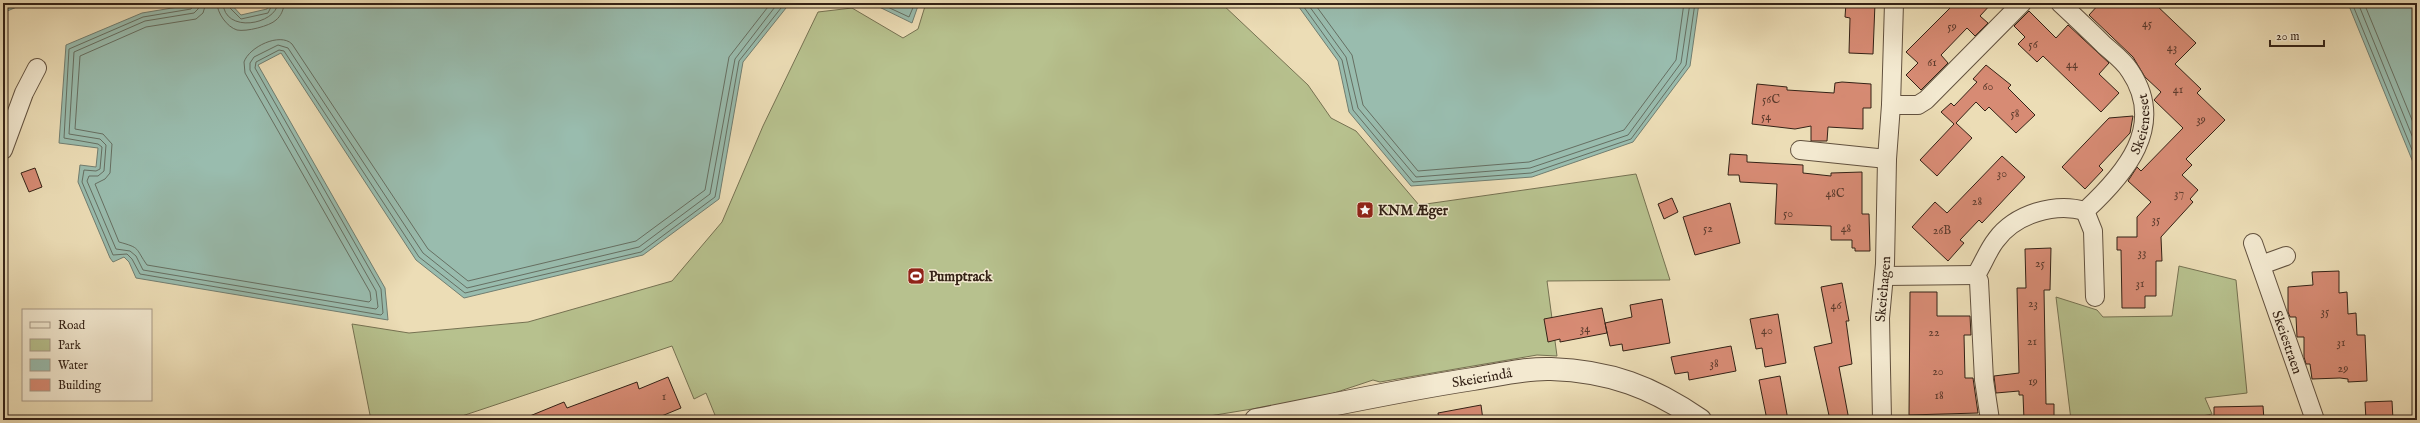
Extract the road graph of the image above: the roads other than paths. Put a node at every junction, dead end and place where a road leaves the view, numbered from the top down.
1 (1894, 3) edge
2 (2022, 3) edge
3 (2060, 3) edge
4 (37, 68) dead end
5 (1891, 105) junction
6 (3, 150) edge
7 (1800, 150) dead end
8 (1887, 159) junction
9 (2086, 211) junction
10 (2253, 243) dead end
11 (2286, 256) dead end
12 (2261, 265) junction
13 (1976, 275) junction
14 (1885, 276) junction
15 (2095, 297) dead end
16 (1316, 414) edge
17 (1256, 420) edge
18 (1700, 420) edge
19 (1882, 420) edge
20 (1990, 420) edge
21 (2315, 420) edge

1 - 5 street, Skeiehagen
2 - 5 street
3 - 9 street, Skeieneset
4 - 6 street
5 - 8 street, Skeiehagen
7 - 8 street
8 - 14 street, Skeiehagen
9 - 13 street
9 - 15 street
10 - 12 street, Skeiestraen
11 - 12 street
12 - 21 street, Skeiestraen
13 - 14 street
13 - 20 street
14 - 19 street, Skeiehagen
16 - 17 street, Skeierindå
16 - 18 street, Skeierindå

